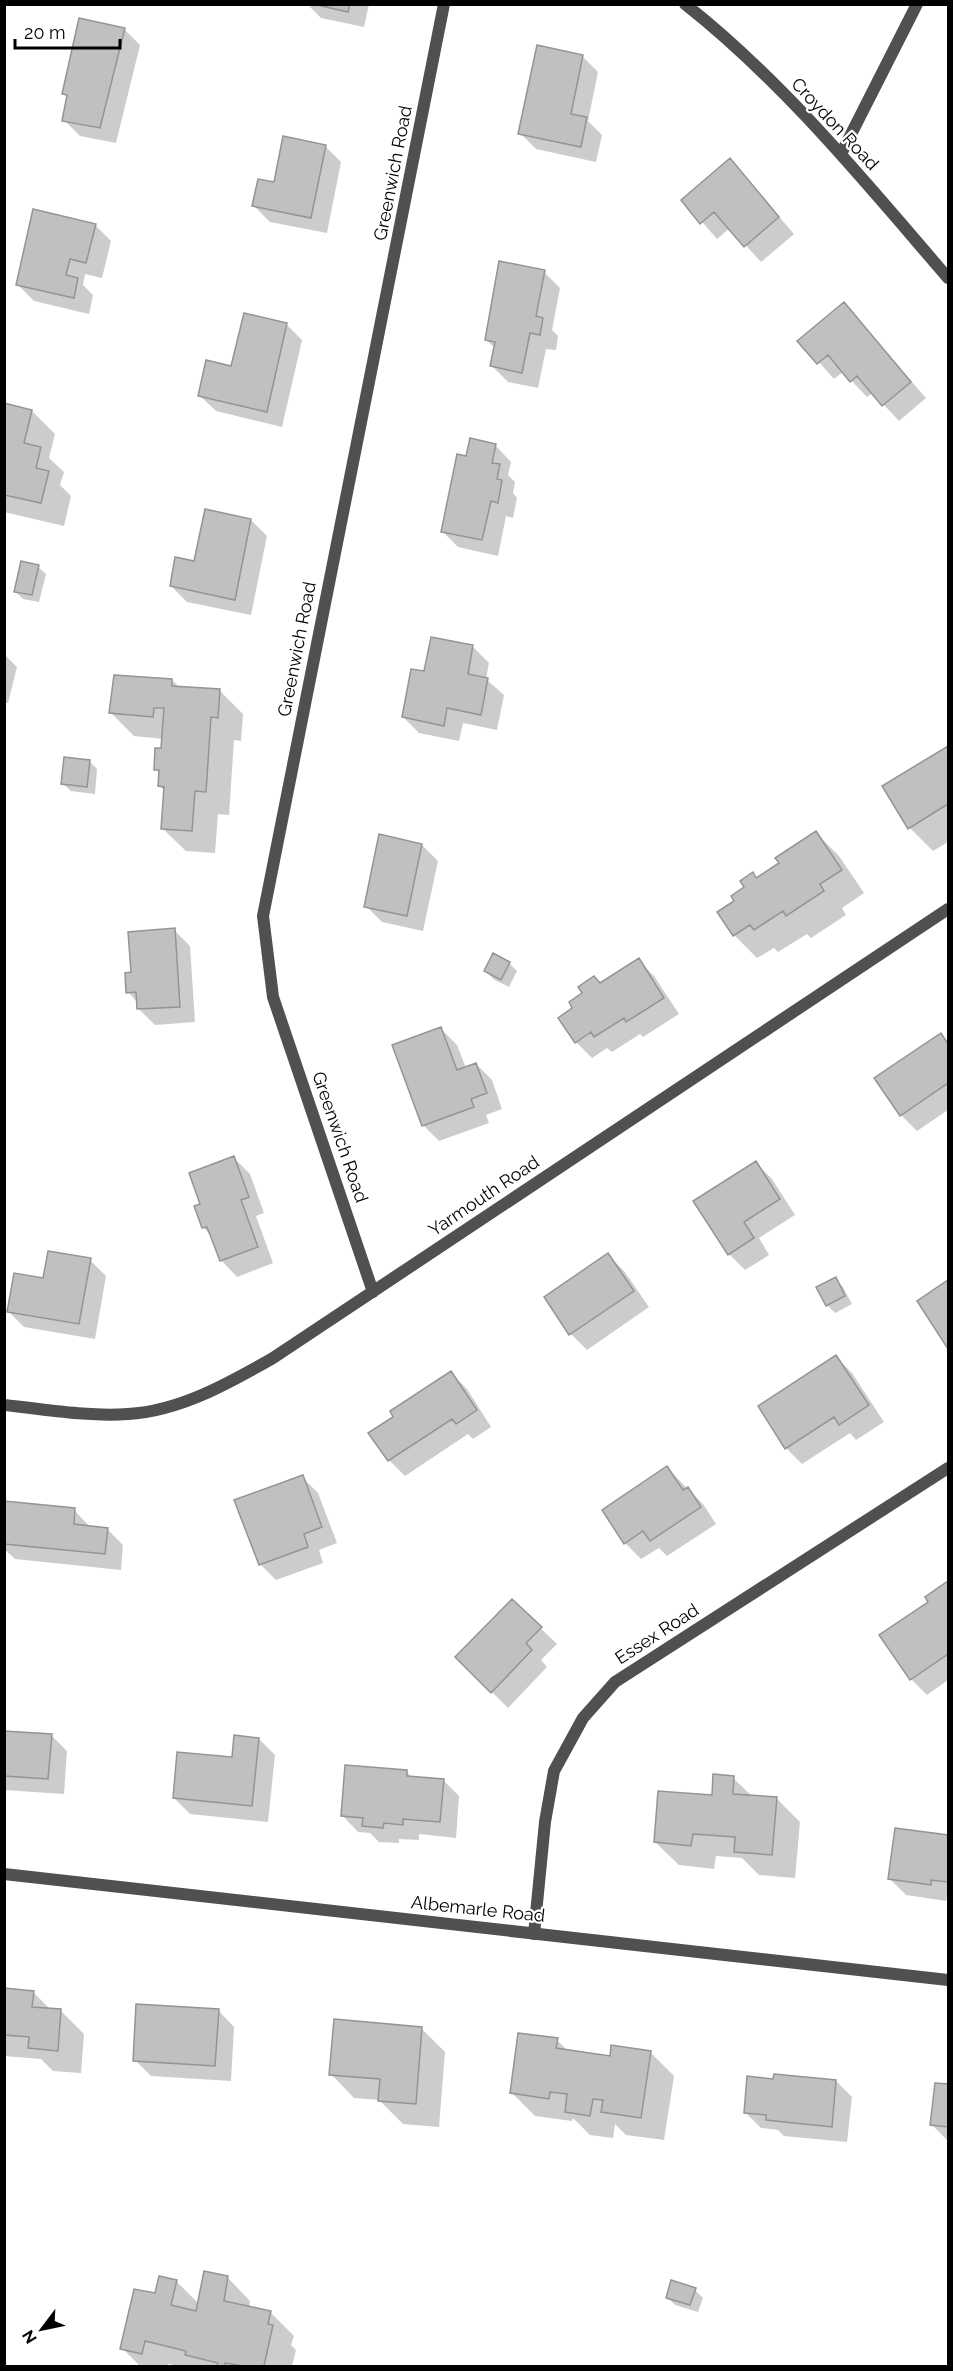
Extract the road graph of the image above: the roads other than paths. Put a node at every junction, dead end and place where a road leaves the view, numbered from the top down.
1 (444, 4) edge
2 (685, 4) edge
3 (917, 4) edge
4 (841, 154) junction
5 (948, 278) edge
6 (948, 909) edge
7 (373, 1292) junction
8 (4, 1405) edge
9 (948, 1468) edge
10 (4, 1874) edge
11 (534, 1934) junction
12 (948, 1980) edge

1 - 7 street, Greenwich Road
2 - 4 street, Croydon Road
3 - 4 street
4 - 5 street, Croydon Road
6 - 7 street, Yarmouth Road
7 - 8 street, Yarmouth Road
9 - 11 street, Essex Road
10 - 11 street, Albemarle Road
11 - 12 street, Albemarle Road

